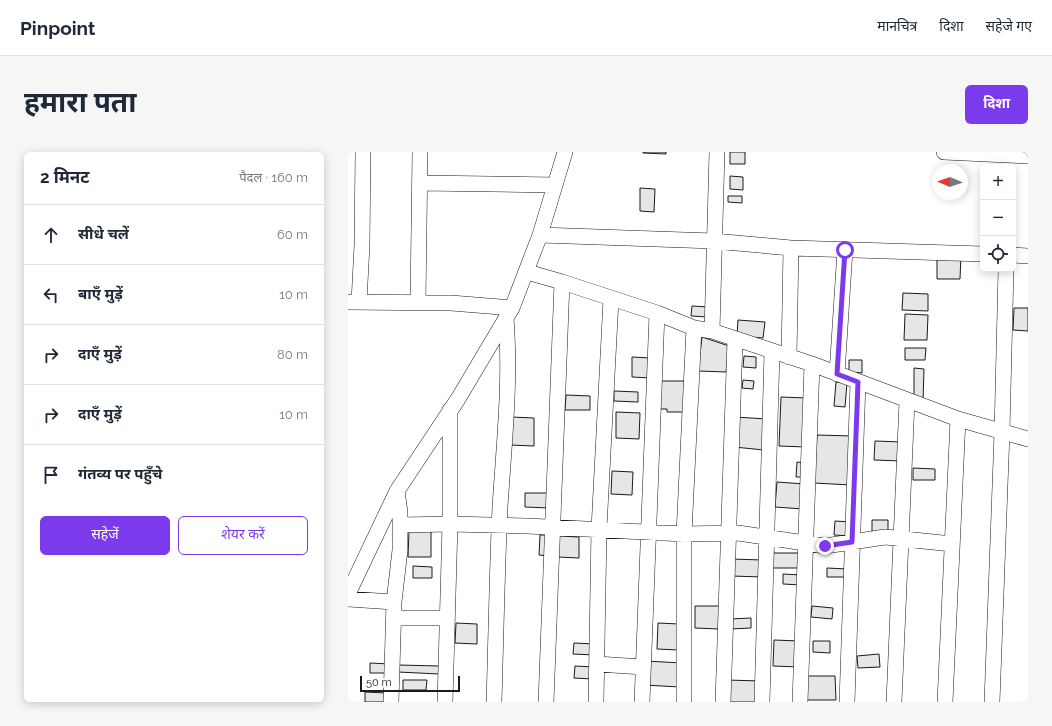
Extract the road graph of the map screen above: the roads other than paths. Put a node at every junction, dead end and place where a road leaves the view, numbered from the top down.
1 (363, 152) edge
2 (420, 152) edge
3 (564, 152) edge
4 (717, 152) edge
5 (944, 152) edge
6 (1028, 156) edge
7 (420, 183) junction
8 (555, 185) junction
9 (540, 235) junction
10 (714, 241) junction
11 (355, 245) edge
12 (791, 248) junction
13 (845, 250) junction
14 (980, 254) edge
15 (1016, 255) edge
16 (1028, 256) edge
17 (527, 272) junction
18 (1006, 272) edge
19 (562, 282) junction
20 (611, 299) junction
21 (353, 302) edge
22 (418, 302) junction
23 (509, 313) junction
24 (657, 313) junction
25 (694, 328) junction
26 (712, 331) junction
27 (736, 340) junction
28 (772, 352) junction
29 (789, 357) junction
30 (812, 364) junction
31 (837, 374) junction
32 (858, 382) junction
33 (907, 401) junction
34 (450, 410) junction
35 (958, 419) junction
36 (1002, 432) junction
37 (1028, 439) edge
38 (398, 491) junction
39 (450, 524) junction
40 (400, 525) junction
41 (499, 526) junction
42 (552, 527) junction
43 (599, 529) junction
44 (648, 532) junction
45 (729, 533) junction
46 (684, 534) junction
47 (767, 537) junction
48 (901, 539) junction
49 (852, 542) junction
50 (806, 543) junction
51 (952, 544) junction
52 (348, 594) edge
53 (348, 599) edge
54 (394, 602) junction
55 (394, 618) junction
56 (448, 618) junction
57 (597, 664) junction
58 (643, 667) junction
59 (392, 702) edge
60 (445, 702) edge
61 (494, 702) edge
62 (546, 702) edge
63 (596, 702) edge
64 (642, 702) edge
65 (684, 702) edge
66 (723, 702) edge
67 (762, 702) edge
68 (800, 702) edge
69 (847, 702) edge
70 (894, 702) edge
71 (945, 702) edge
72 (992, 702) edge

1 - 11 street
2 - 7 street
3 - 8 street
4 - 10 street
5 - 6 street
7 - 8 street
7 - 22 street
8 - 9 street
9 - 10 street
9 - 17 street
10 - 12 street
10 - 26 street
11 - 21 street
12 - 13 street
12 - 29 street
13 - 14 street
13 - 31 street
15 - 16 street
17 - 19 street
17 - 23 street
18 - 36 street
19 - 20 street
19 - 42 street
20 - 24 street
20 - 43 street
21 - 22 street
22 - 23 street
23 - 34 street
23 - 41 street
24 - 25 street
24 - 44 street
25 - 26 street
25 - 46 street
26 - 27 street
27 - 28 street
27 - 45 street
28 - 29 street
28 - 47 street
29 - 30 street
30 - 31 street
30 - 50 street
31 - 32 street
32 - 33 street
32 - 49 street
33 - 35 street
33 - 48 street
34 - 38 street
34 - 39 street
35 - 36 street
35 - 51 street
36 - 37 street
36 - 72 street
38 - 40 street
38 - 52 street
39 - 40 street
39 - 41 street
39 - 56 street
40 - 54 street
41 - 42 street
41 - 61 street
42 - 43 street
42 - 62 street
43 - 44 street
43 - 57 street
44 - 46 street
44 - 58 street
45 - 46 street
45 - 47 street
45 - 66 street
46 - 65 street
47 - 50 street
47 - 67 street
48 - 49 street
48 - 51 street
48 - 70 street
49 - 50 street
49 - 69 street
50 - 68 street
51 - 71 street
53 - 54 street
54 - 55 street
55 - 56 street
55 - 59 street
56 - 60 street
57 - 58 street
57 - 63 street
58 - 64 street

